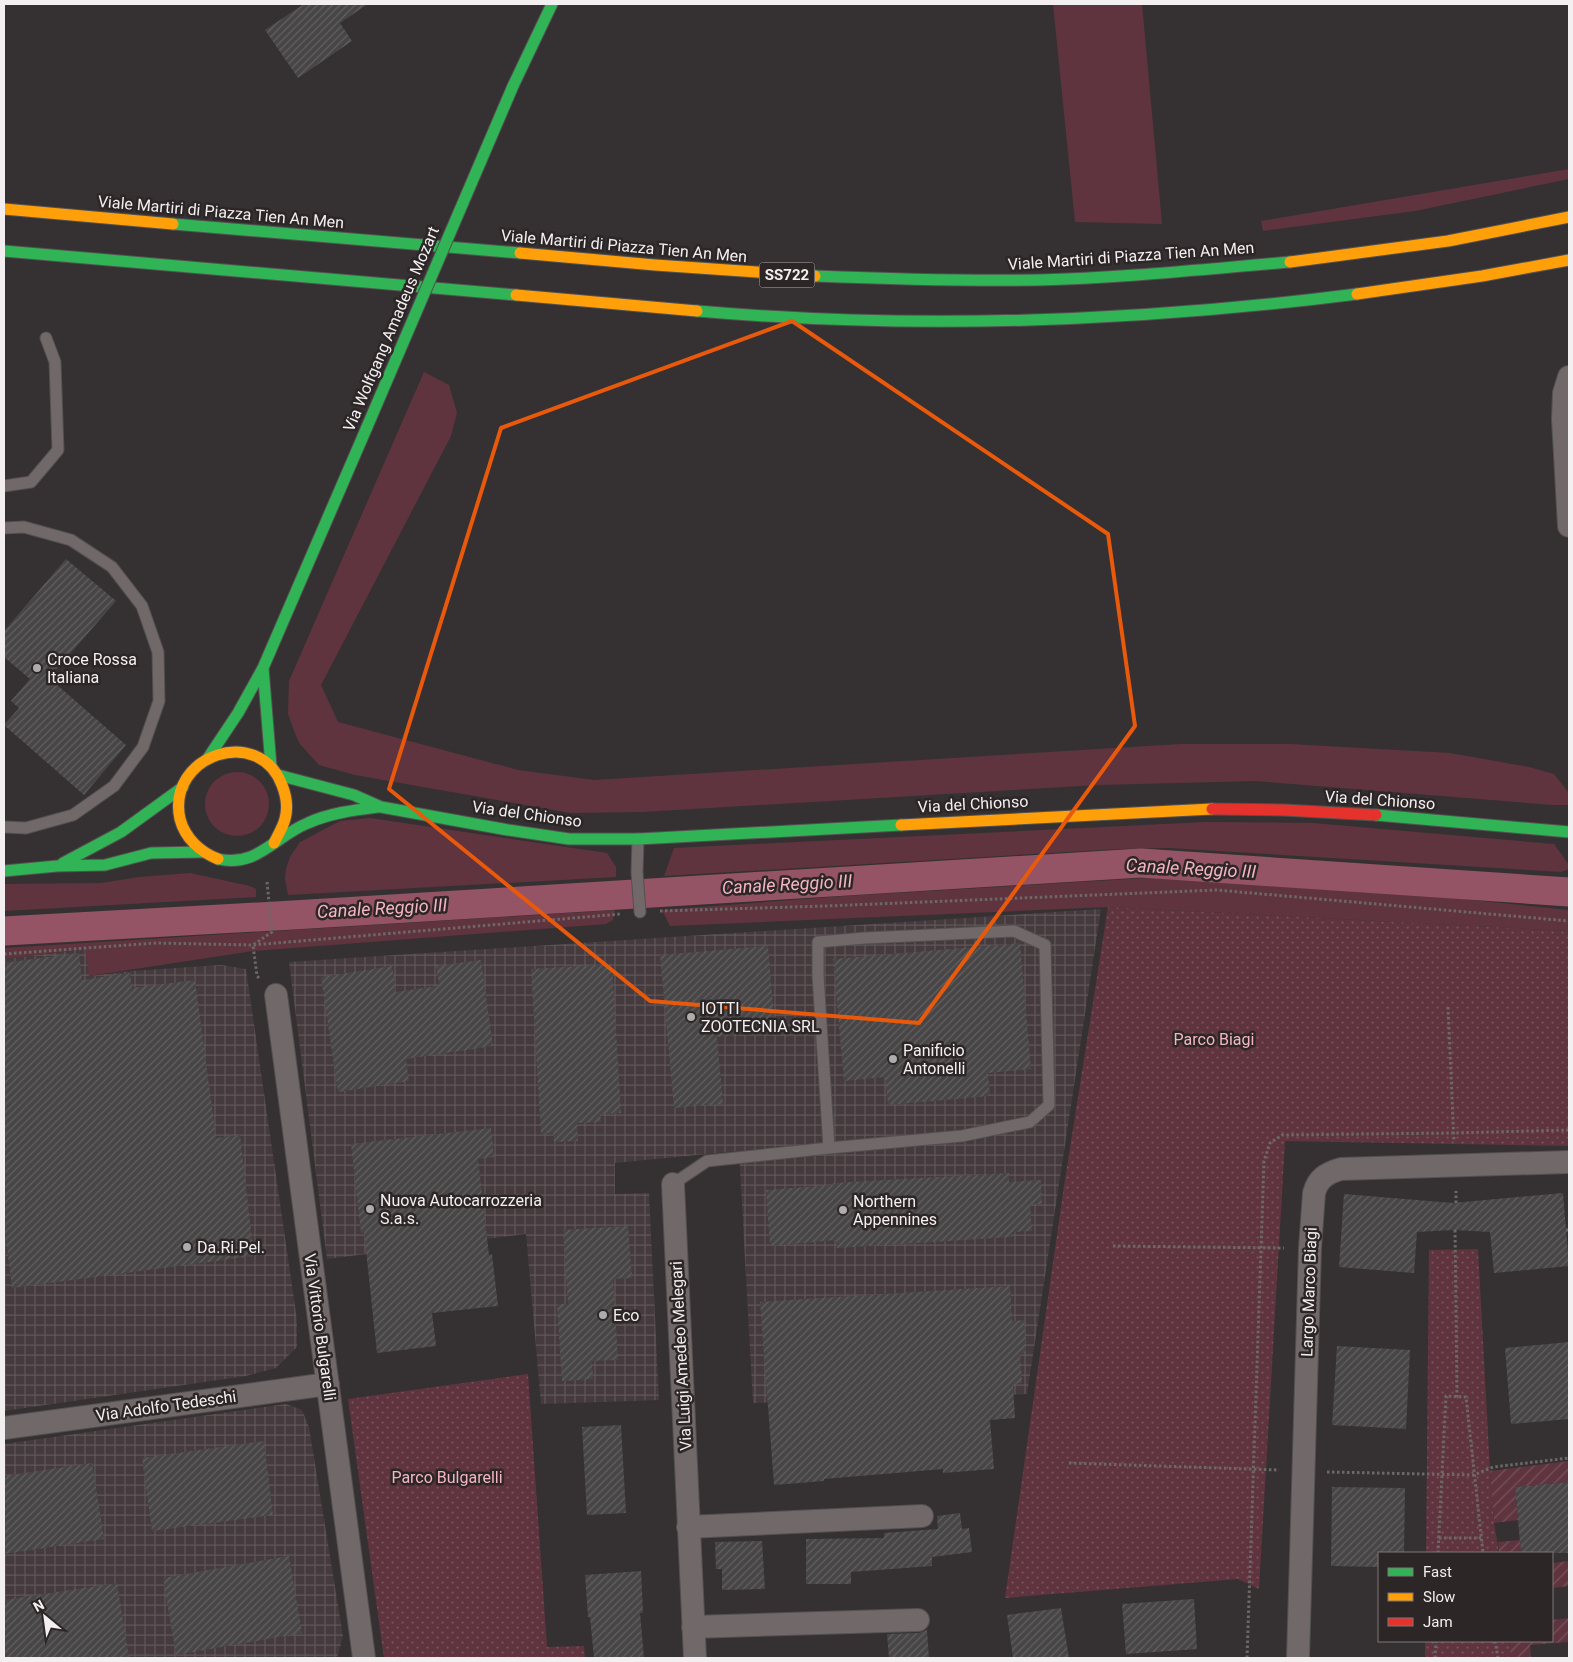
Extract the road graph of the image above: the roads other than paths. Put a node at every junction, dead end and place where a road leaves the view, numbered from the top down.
1 (552, 4) edge
2 (4, 209) edge
3 (1569, 217) edge
4 (4, 251) edge
5 (1569, 260) edge
6 (46, 338) dead end
7 (1569, 377) edge
8 (4, 486) edge
9 (1569, 526) edge
10 (4, 528) edge
11 (264, 668) junction
12 (208, 758) junction
13 (274, 771) junction
14 (183, 788) junction
15 (381, 806) junction
16 (4, 827) edge
17 (1569, 832) edge
18 (638, 839) junction
19 (274, 843) junction
20 (203, 852) junction
21 (57, 866) junction
22 (4, 871) edge
23 (640, 912) road end
24 (276, 995) road end
25 (829, 1148) junction
26 (1569, 1162) edge
27 (673, 1184) joint
28 (328, 1384) junction
29 (4, 1428) edge
30 (922, 1516) dead end
31 (688, 1527) junction
32 (918, 1620) dead end
33 (693, 1626) junction
34 (364, 1658) edge
35 (695, 1658) edge
36 (1298, 1658) edge

1 - 11 main road, Via Wolfgang Amadeus Mozart, bridge
2 - 3 main road, Viale Martiri di Piazza Tien An Men / SS722
4 - 5 main road
6 - 8 lane
7 - 9 street
10 - 16 lane
11 - 12 main road, Via Wolfgang Amadeus Mozart
11 - 13 main road, Via Wolfgang Amadeus Mozart
12 - 13 main road, Via del Chionso
12 - 14 main road, Via del Chionso
13 - 15 main road, Via del Chionso
13 - 19 main road, Via del Chionso
14 - 20 main road, Via del Chionso
14 - 21 main road, Via del Chionso
15 - 18 main road, Via del Chionso
15 - 19 main road, Via del Chionso
17 - 18 main road, Via del Chionso
18 - 23 lane
19 - 20 main road, Via del Chionso
20 - 21 main road, Via del Chionso
21 - 22 main road, Via del Chionso
24 - 28 street, Via Vittorio Bulgarelli
25 - 25 lane
25 - 27 lane
26 - 36 street, Largo Marco Biagi
27 - 31 street, Via Luigi Amedeo Melegari
28 - 29 street, Via Adolfo Tedeschi
28 - 34 street, Via Vittorio Bulgarelli
30 - 31 street
31 - 33 street, Via Luigi Amedeo Melegari
32 - 33 street
33 - 35 street, Via Luigi Amedeo Melegari

